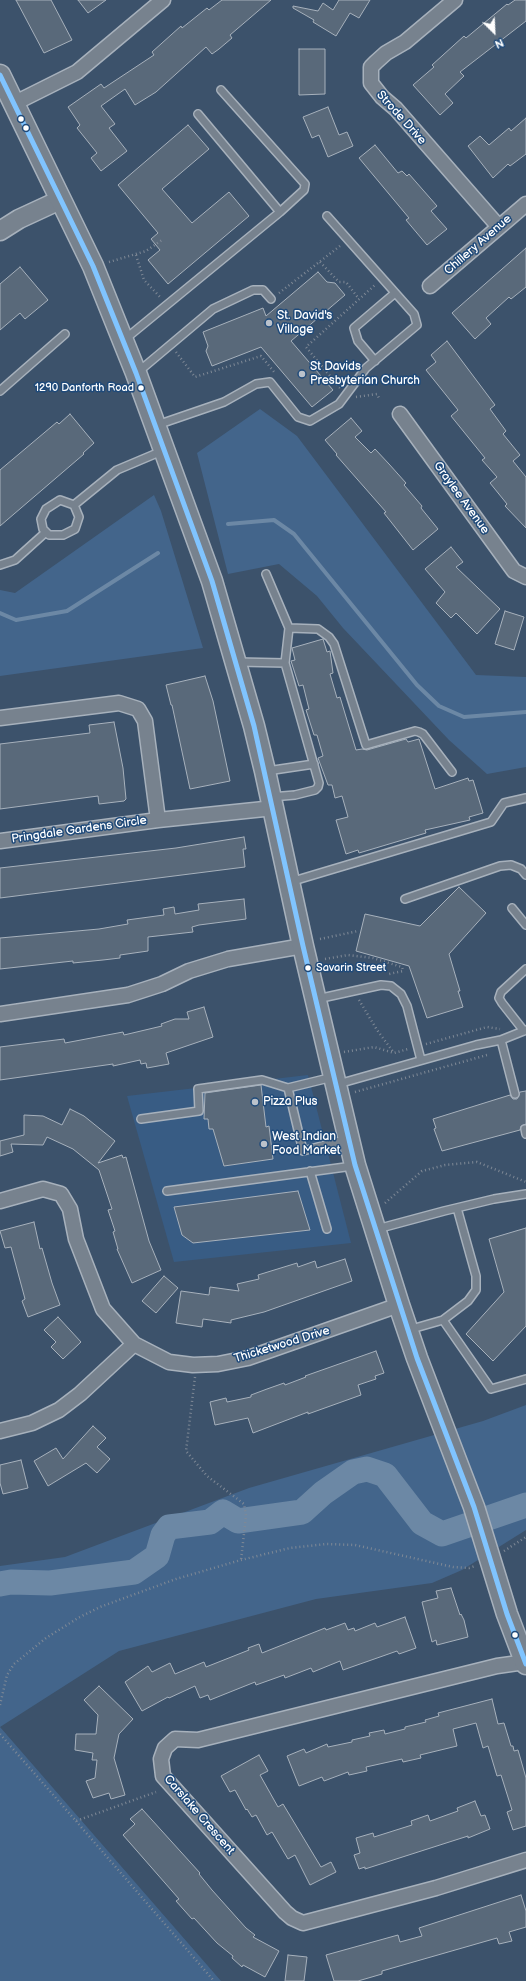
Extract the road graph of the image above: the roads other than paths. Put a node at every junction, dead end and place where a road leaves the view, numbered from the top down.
1 (163, 0) edge
2 (455, 0) edge
3 (0, 77) edge
4 (221, 90) dead end
5 (13, 104) junction
6 (198, 114) dead end
7 (60, 200) junction
8 (526, 204) edge
9 (280, 212) junction
10 (327, 216) dead end
11 (499, 227) junction
12 (0, 231) edge
13 (430, 286) dead end
14 (395, 293) junction
15 (271, 299) road end
16 (65, 334) dead end
17 (122, 341) junction
18 (375, 361) junction
19 (136, 373) junction
20 (0, 391) edge
21 (400, 414) dead end
22 (154, 426) junction
23 (164, 450) junction
24 (74, 505) junction
25 (46, 532) junction
26 (0, 565) edge
27 (266, 574) dead end
28 (526, 577) edge
29 (289, 628) junction
30 (236, 662) junction
31 (286, 663) junction
32 (0, 718) edge
33 (314, 764) junction
34 (265, 771) junction
35 (452, 772) dead end
36 (526, 798) edge
37 (272, 802) junction
38 (158, 820) junction
39 (0, 841) edge
40 (526, 874) edge
41 (290, 882) junction
42 (406, 900) dead end
43 (512, 908) dead end
44 (526, 925) edge
45 (312, 942) junction
46 (526, 969) edge
47 (316, 999) junction
48 (0, 1014) edge
49 (525, 1031) edge
50 (501, 1040) junction
51 (421, 1060) junction
52 (334, 1081) junction
53 (288, 1088) junction
54 (515, 1094) dead end
55 (141, 1119) dead end
56 (348, 1139) junction
57 (355, 1165) junction
58 (310, 1171) junction
59 (167, 1191) dead end
60 (526, 1193) edge
61 (0, 1201) edge
62 (457, 1208) junction
63 (327, 1229) dead end
64 (375, 1230) junction
65 (399, 1305) junction
66 (443, 1320) junction
67 (408, 1330) junction
68 (134, 1344) junction
69 (526, 1380) edge
70 (0, 1431) edge
71 (526, 1662) edge
72 (526, 1860) edge

1 - 5 street
2 - 11 street, Strode Drive
3 - 5 main road
4 - 9 lane
5 - 7 main road
6 - 9 lane
7 - 12 street
7 - 17 main road
8 - 11 street, Chillery Avenue
9 - 17 lane
10 - 14 lane
11 - 13 street, Chillery Avenue
14 - 18 lane
14 - 18 lane
15 - 19 lane
16 - 20 lane
17 - 19 main road
18 - 22 lane
19 - 22 main road
21 - 28 street, Graylee Avenue
22 - 23 main road
23 - 24 lane
23 - 30 main road
24 - 25 lane
24 - 25 lane
25 - 26 lane
27 - 29 lane
29 - 31 lane
29 - 35 lane
30 - 31 lane
30 - 34 main road
31 - 33 lane
32 - 38 street, Pringdale Gardens Circle
33 - 34 lane
33 - 37 lane
34 - 37 main road
36 - 41 lane
37 - 38 street, Pringdale Gardens Circle
37 - 41 main road
38 - 39 street, Pringdale Gardens Circle
40 - 42 lane
41 - 45 main road
43 - 44 lane
45 - 47 main road
45 - 48 street
46 - 49 lane
47 - 51 lane
47 - 52 main road
49 - 50 lane
50 - 51 lane
50 - 54 lane
51 - 52 lane
52 - 53 lane
52 - 56 main road
53 - 55 lane
53 - 56 lane
56 - 57 main road
57 - 58 lane
57 - 64 main road
58 - 59 lane
58 - 63 lane
60 - 62 lane
61 - 68 street, Thicketwood Drive
62 - 64 lane
62 - 66 lane
64 - 65 main road
65 - 67 main road
65 - 68 street, Thicketwood Drive
66 - 67 lane
66 - 69 lane
67 - 71 main road
68 - 70 street
71 - 72 street, Carslake Crescent

